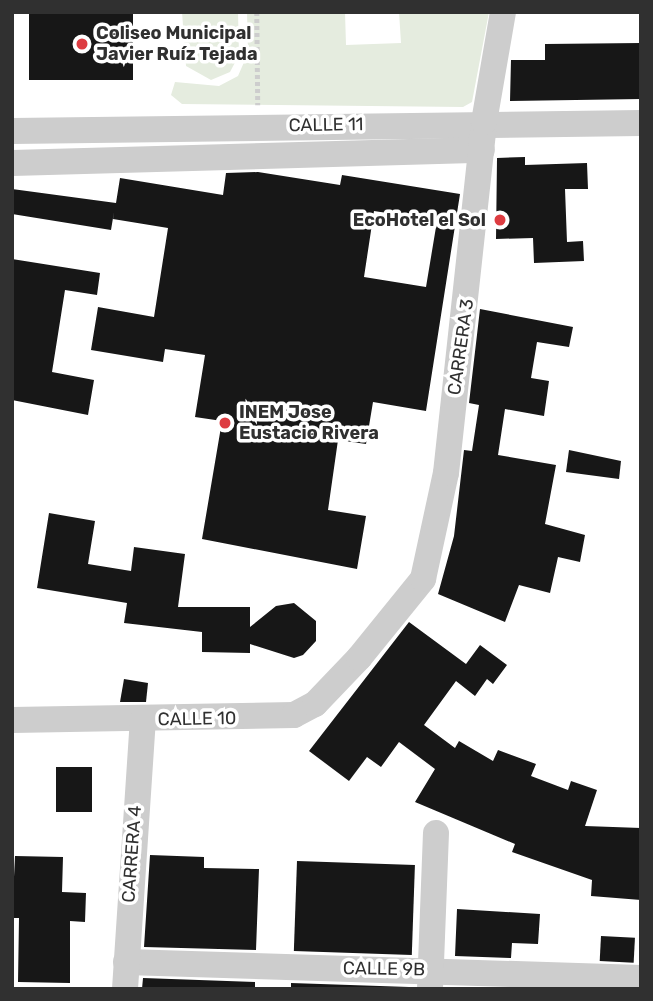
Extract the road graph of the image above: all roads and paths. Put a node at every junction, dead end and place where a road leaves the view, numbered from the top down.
1 (257, 12) edge
2 (503, 12) edge
3 (484, 122) junction
4 (641, 123) edge
5 (258, 127) junction
6 (12, 131) edge
7 (482, 150) junction
8 (12, 163) edge
9 (359, 659) joint
10 (12, 720) edge
11 (142, 720) junction
12 (436, 833) dead end
13 (126, 962) junction
14 (641, 978) edge
15 (430, 979) edge
16 (125, 989) edge

1 - 5 path
2 - 3 street, CARRERA 3
3 - 4 street, CALLE 11
3 - 5 street, CALLE 11
3 - 7 street, CARRERA 3
5 - 6 street, CALLE 11
7 - 8 street, CALLE 11
7 - 9 street, CARRERA 3
9 - 11 street, CALLE 10
10 - 11 street, CALLE 10
11 - 13 street, CARRERA 4
12 - 15 street
13 - 15 street, CALLE 9B
13 - 16 street, CARRERA 4
14 - 15 street, CALLE 9B

